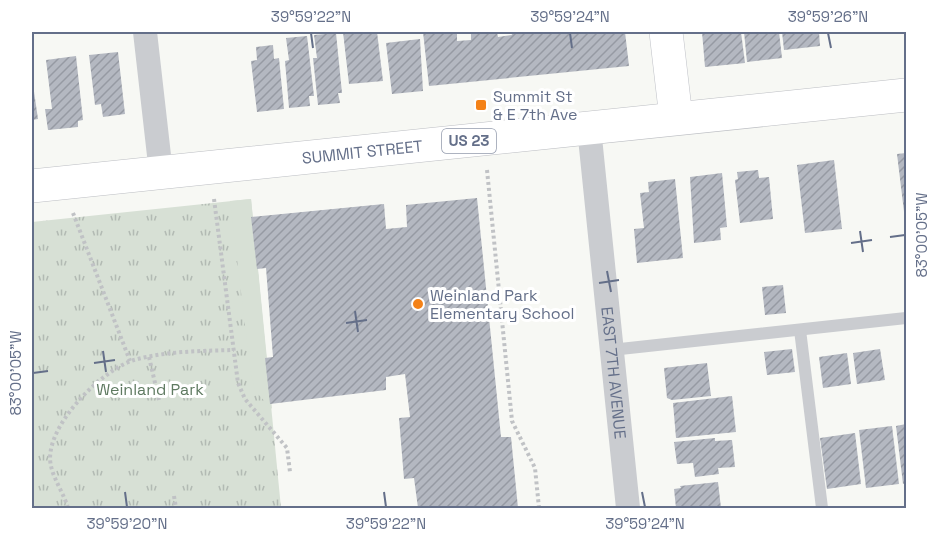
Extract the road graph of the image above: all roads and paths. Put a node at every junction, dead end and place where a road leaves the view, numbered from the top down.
1 (145, 32) edge
2 (666, 32) edge
3 (906, 95) edge
4 (676, 118) junction
5 (589, 128) junction
6 (487, 170) dead end
7 (161, 173) junction
8 (32, 186) edge
9 (214, 198) dead end
10 (73, 213) dead end
11 (906, 318) edge
12 (800, 330) junction
13 (234, 350) junction
14 (611, 350) junction
15 (149, 357) junction
16 (130, 361) junction
17 (159, 400) dead end
18 (290, 472) dead end
19 (174, 496) dead end
20 (68, 508) edge
21 (176, 508) edge
22 (539, 508) edge
23 (628, 508) edge
24 (822, 508) edge

1 - 7 street
2 - 4 main road
3 - 4 main road, SUMMIT STREET / US 23
4 - 5 main road, SUMMIT STREET / US 23
5 - 7 main road, SUMMIT STREET / US 23
5 - 14 street, EAST 7TH AVENUE
6 - 22 path
7 - 8 main road, SUMMIT STREET / US 23
9 - 13 path
10 - 16 path
11 - 12 lane
12 - 14 lane
12 - 24 lane
13 - 15 path
13 - 18 path
14 - 23 street, EAST 7TH AVENUE
15 - 16 path
15 - 17 path
16 - 20 path
19 - 21 path

